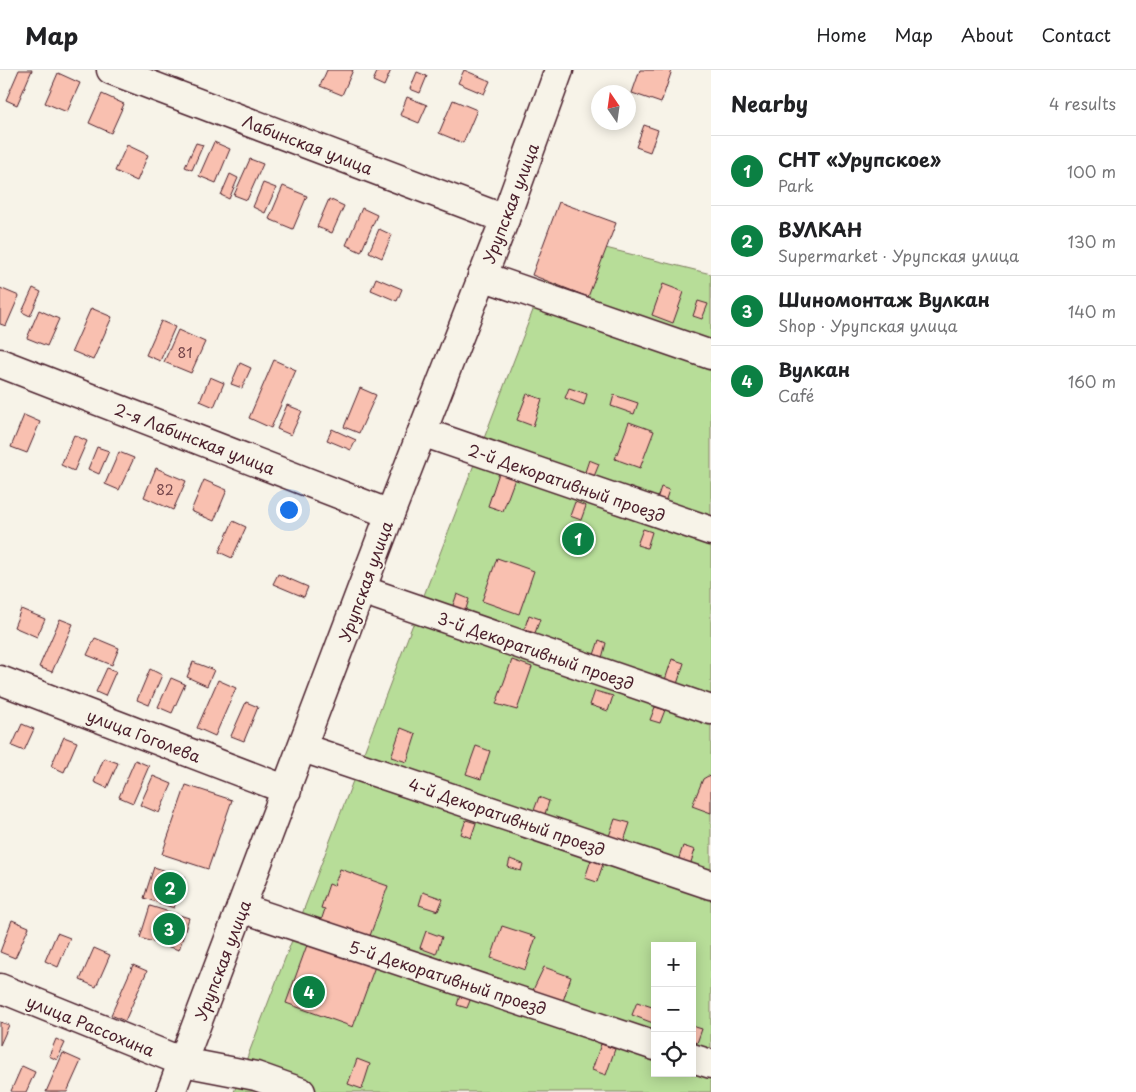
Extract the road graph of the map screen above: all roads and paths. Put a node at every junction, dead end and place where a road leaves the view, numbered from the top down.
1 (111, 70) edge
2 (559, 70) edge
3 (505, 219) junction
4 (482, 276) junction
5 (711, 355) edge
6 (0, 363) edge
7 (422, 432) junction
8 (390, 514) junction
9 (711, 531) edge
10 (362, 590) junction
11 (0, 680) edge
12 (711, 710) edge
13 (303, 748) junction
14 (287, 790) junction
15 (711, 884) edge
16 (241, 908) junction
17 (0, 988) edge
18 (651, 1045) edge
19 (696, 1059) edge
20 (182, 1062) junction
21 (711, 1064) edge
22 (171, 1092) edge
23 (301, 1092) edge

1 - 3 street, Лабинская улица
2 - 3 street, Урупская улица
3 - 4 street, Урупская улица
4 - 5 street
4 - 7 street, Урупская улица
6 - 8 street, 2-я Лабинская улица
7 - 8 street, Урупская улица
7 - 9 street, 2-й Декоративный проезд
8 - 10 street, Урупская улица
10 - 12 street, 3-й Декоративный проезд
10 - 13 street, Урупская улица
11 - 14 street, улица Гоголева
13 - 14 street, Урупская улица
13 - 15 street, 4-й Декоративный проезд
14 - 16 street, Урупская улица
16 - 18 street, 5-й Декоративный проезд
16 - 20 street, Урупская улица
17 - 20 street, улица Рассохина
19 - 21 street
20 - 22 street, Урупская улица
20 - 23 street, улица Рассохина

